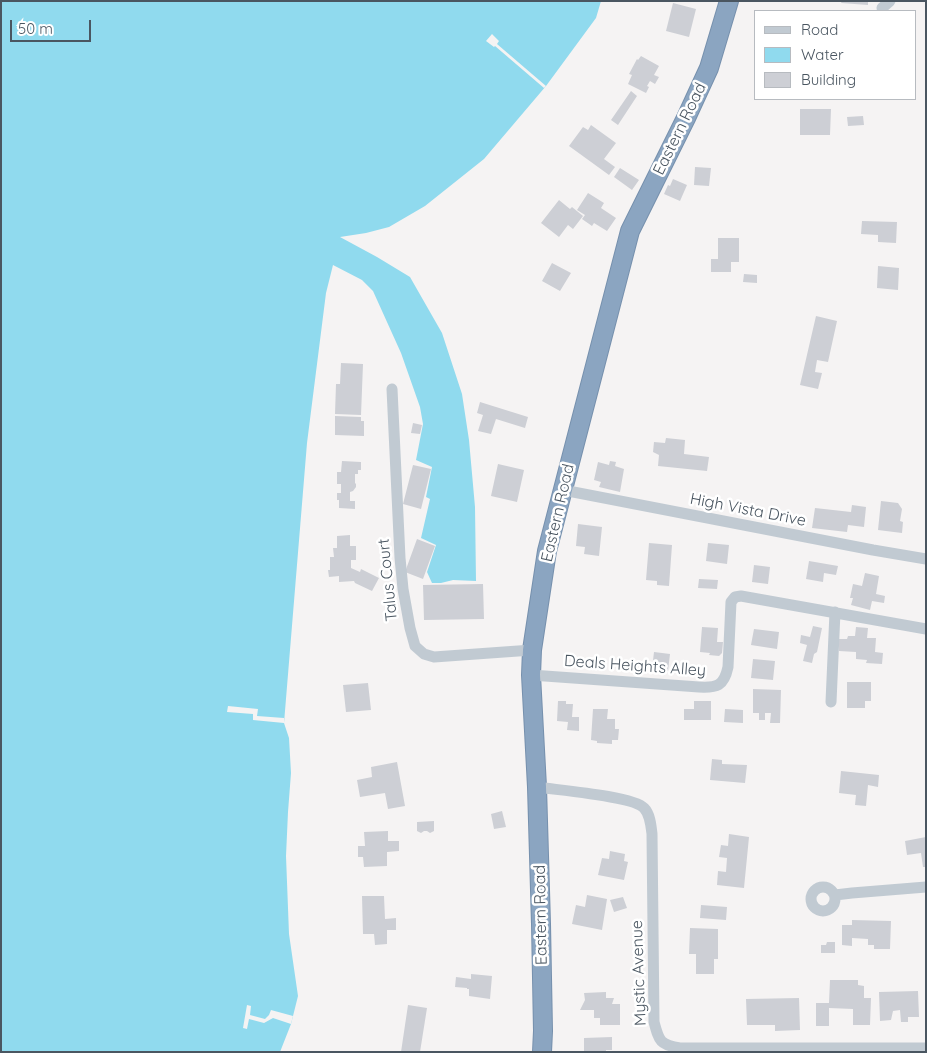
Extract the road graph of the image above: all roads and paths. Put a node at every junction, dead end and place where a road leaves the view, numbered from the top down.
1 (729, 1) edge
2 (392, 389) dead end
3 (563, 490) junction
4 (926, 559) edge
5 (835, 612) junction
6 (926, 629) edge
7 (532, 650) junction
8 (531, 675) junction
9 (831, 702) dead end
10 (537, 787) junction
11 (926, 887) edge
12 (835, 896) dead end
13 (926, 1048) edge
14 (542, 1052) edge

1 - 3 highway, Eastern Road
2 - 7 street, Talus Court
3 - 4 street, High Vista Drive
3 - 7 highway, Eastern Road
5 - 6 street, Deals Heights Alley
5 - 8 street, Deals Heights Alley
5 - 9 street
7 - 8 highway, Eastern Road
8 - 10 highway, Eastern Road
10 - 13 street, Mystic Avenue
10 - 14 highway, Eastern Road
11 - 12 street

